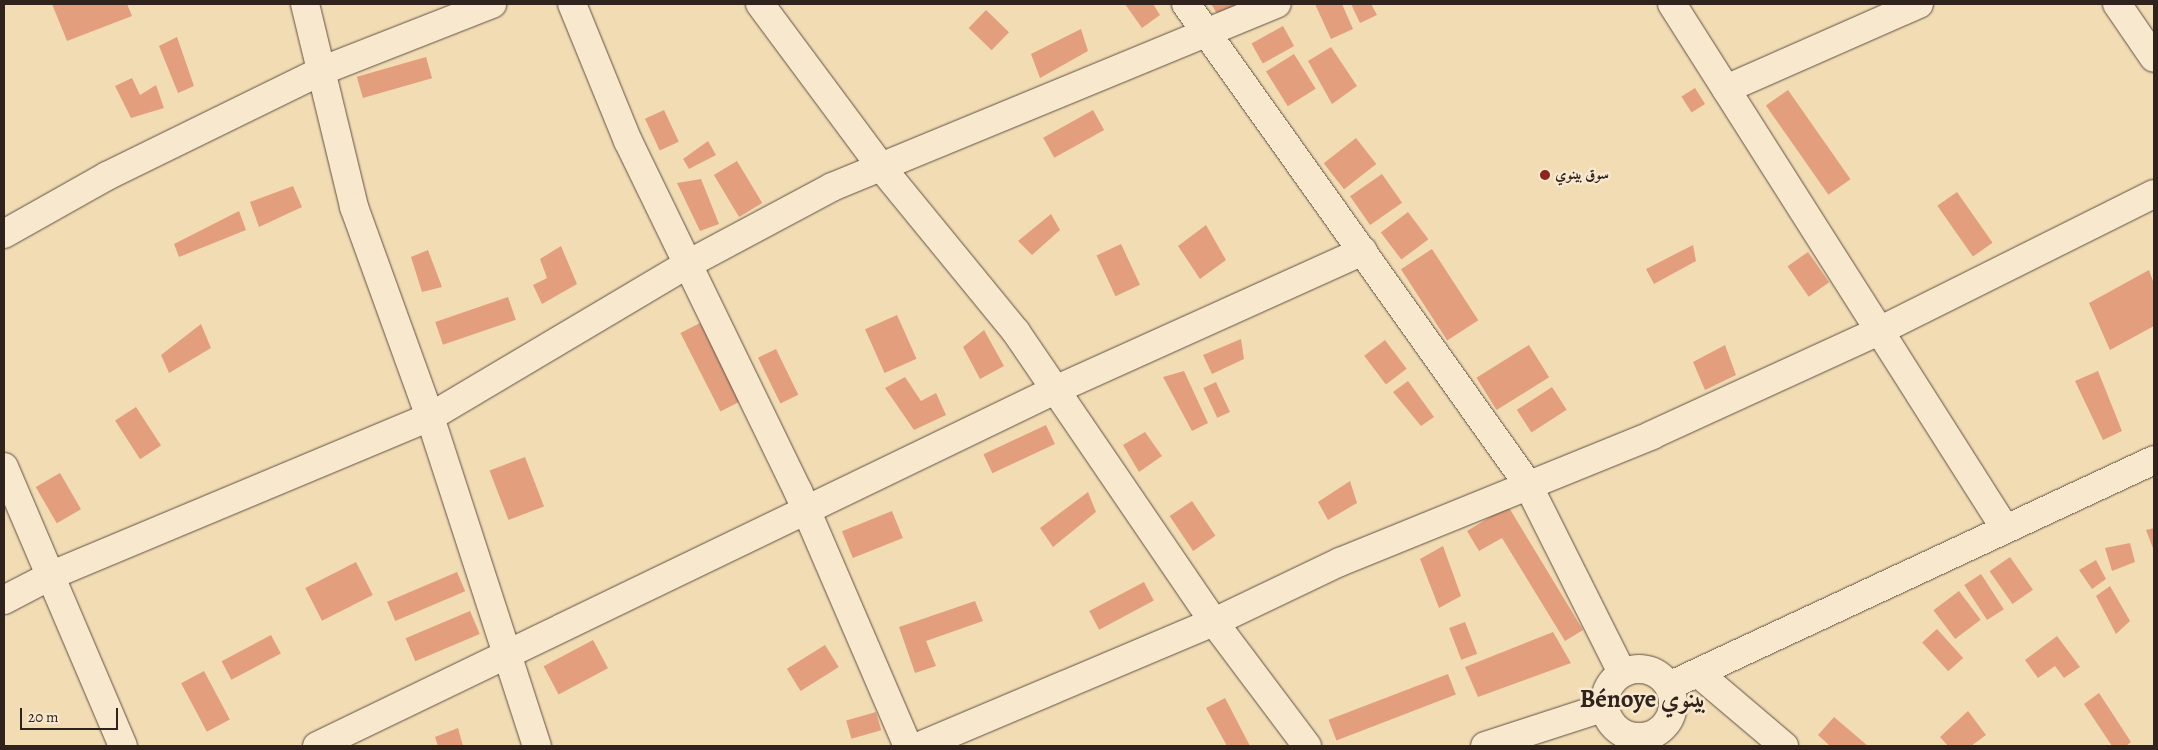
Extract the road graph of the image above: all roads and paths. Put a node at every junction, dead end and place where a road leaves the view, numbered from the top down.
1 (305, 4) edge
2 (492, 4) edge
3 (572, 4) edge
4 (760, 4) edge
5 (1186, 4) edge
6 (1277, 4) edge
7 (1672, 4) edge
8 (1919, 4) edge
9 (2116, 4) edge
10 (1208, 35) junction
11 (2154, 58) edge
12 (322, 71) junction
13 (1726, 89) junction
14 (881, 167) junction
15 (2154, 194) edge
16 (4, 234) edge
17 (1363, 251) junction
18 (688, 264) junction
19 (1879, 331) junction
20 (1055, 390) junction
21 (430, 417) junction
22 (2154, 460) edge
23 (4, 467) edge
24 (1527, 483) junction
25 (807, 513) junction
26 (2004, 527) junction
27 (52, 575) junction
28 (4, 600) edge
29 (1214, 622) junction
30 (507, 656) junction
31 (1622, 673) junction
32 (1698, 673) junction
33 (1670, 686) junction
34 (1605, 707) junction
35 (1629, 741) edge
36 (123, 746) edge
37 (317, 746) edge
38 (537, 746) edge
39 (908, 746) edge
40 (920, 746) edge
41 (1307, 746) edge
42 (1486, 746) edge
43 (1784, 746) edge

1 - 12 street
2 - 12 street
3 - 18 street
4 - 14 street
5 - 10 street
6 - 10 street
7 - 13 street
8 - 13 street
9 - 11 street
10 - 14 street
10 - 17 street
12 - 16 street
12 - 21 street
13 - 19 street
14 - 18 street
14 - 20 street
15 - 19 street
17 - 20 street
17 - 24 street
18 - 21 street
18 - 25 street
19 - 24 street
19 - 26 street
20 - 25 street
20 - 29 street
21 - 27 street
21 - 30 street
22 - 26 street
23 - 27 street
24 - 29 street
24 - 31 street
25 - 30 street
25 - 39 street
26 - 32 street
27 - 28 street
27 - 36 street
29 - 40 street
29 - 41 street
30 - 37 street
30 - 38 street
31 - 33 street
31 - 34 street
32 - 33 street
32 - 43 street
33 - 35 street
34 - 35 street
34 - 42 street

